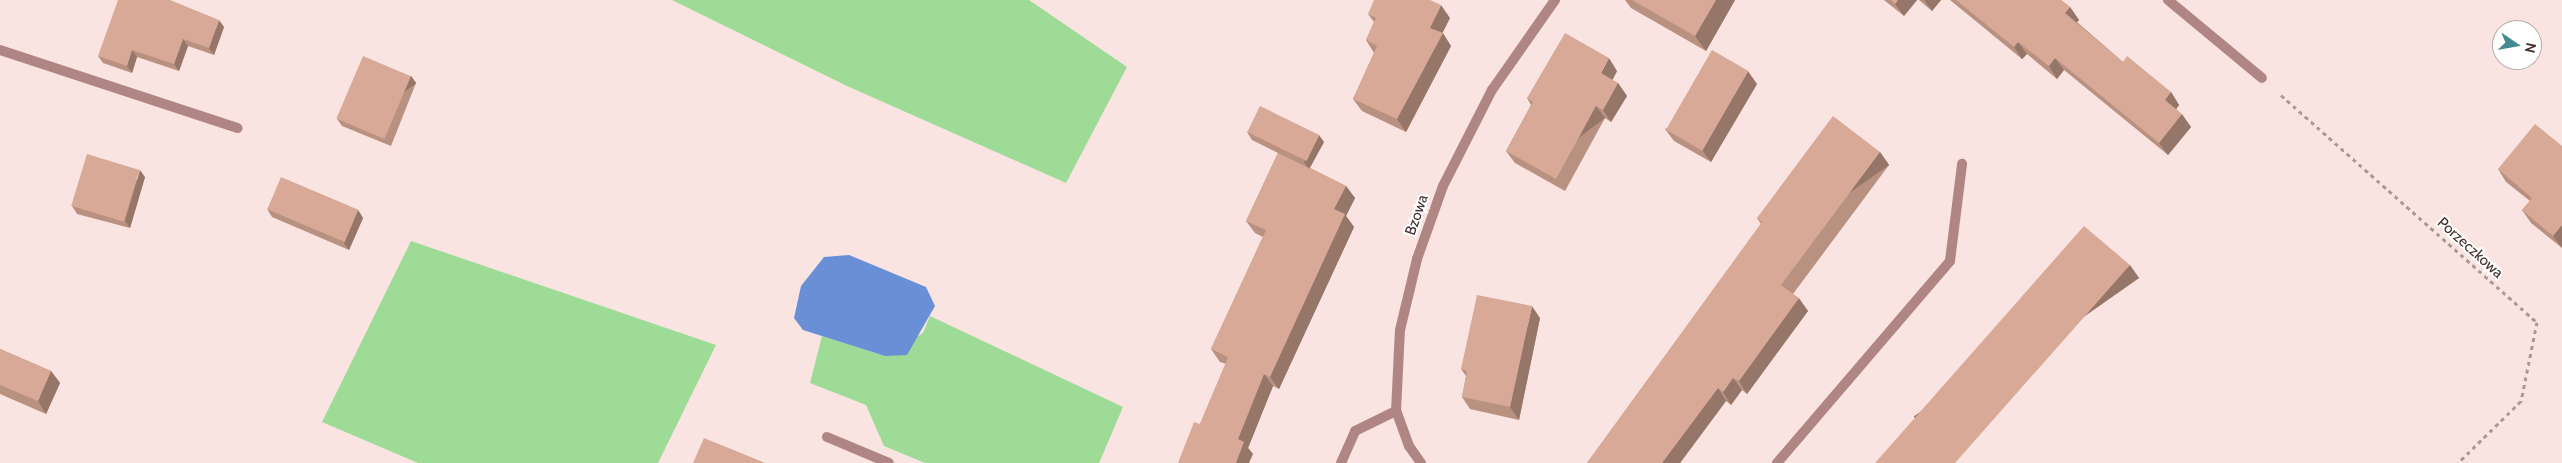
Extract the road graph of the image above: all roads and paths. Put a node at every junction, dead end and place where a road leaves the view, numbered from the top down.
1 (1555, 0) edge
2 (2168, 0) edge
3 (0, 50) edge
4 (2262, 78) joint
5 (237, 128) dead end
6 (1962, 164) dead end
7 (1396, 411) junction
8 (827, 437) dead end
9 (889, 463) edge
10 (1341, 463) edge
11 (1421, 463) edge
12 (1777, 463) edge
13 (2458, 463) edge

1 - 7 street, Bzowa
2 - 4 street
3 - 5 street
4 - 13 path, Porzeczkowa
6 - 12 street
7 - 10 street
7 - 11 street, Bzowa
8 - 9 street

